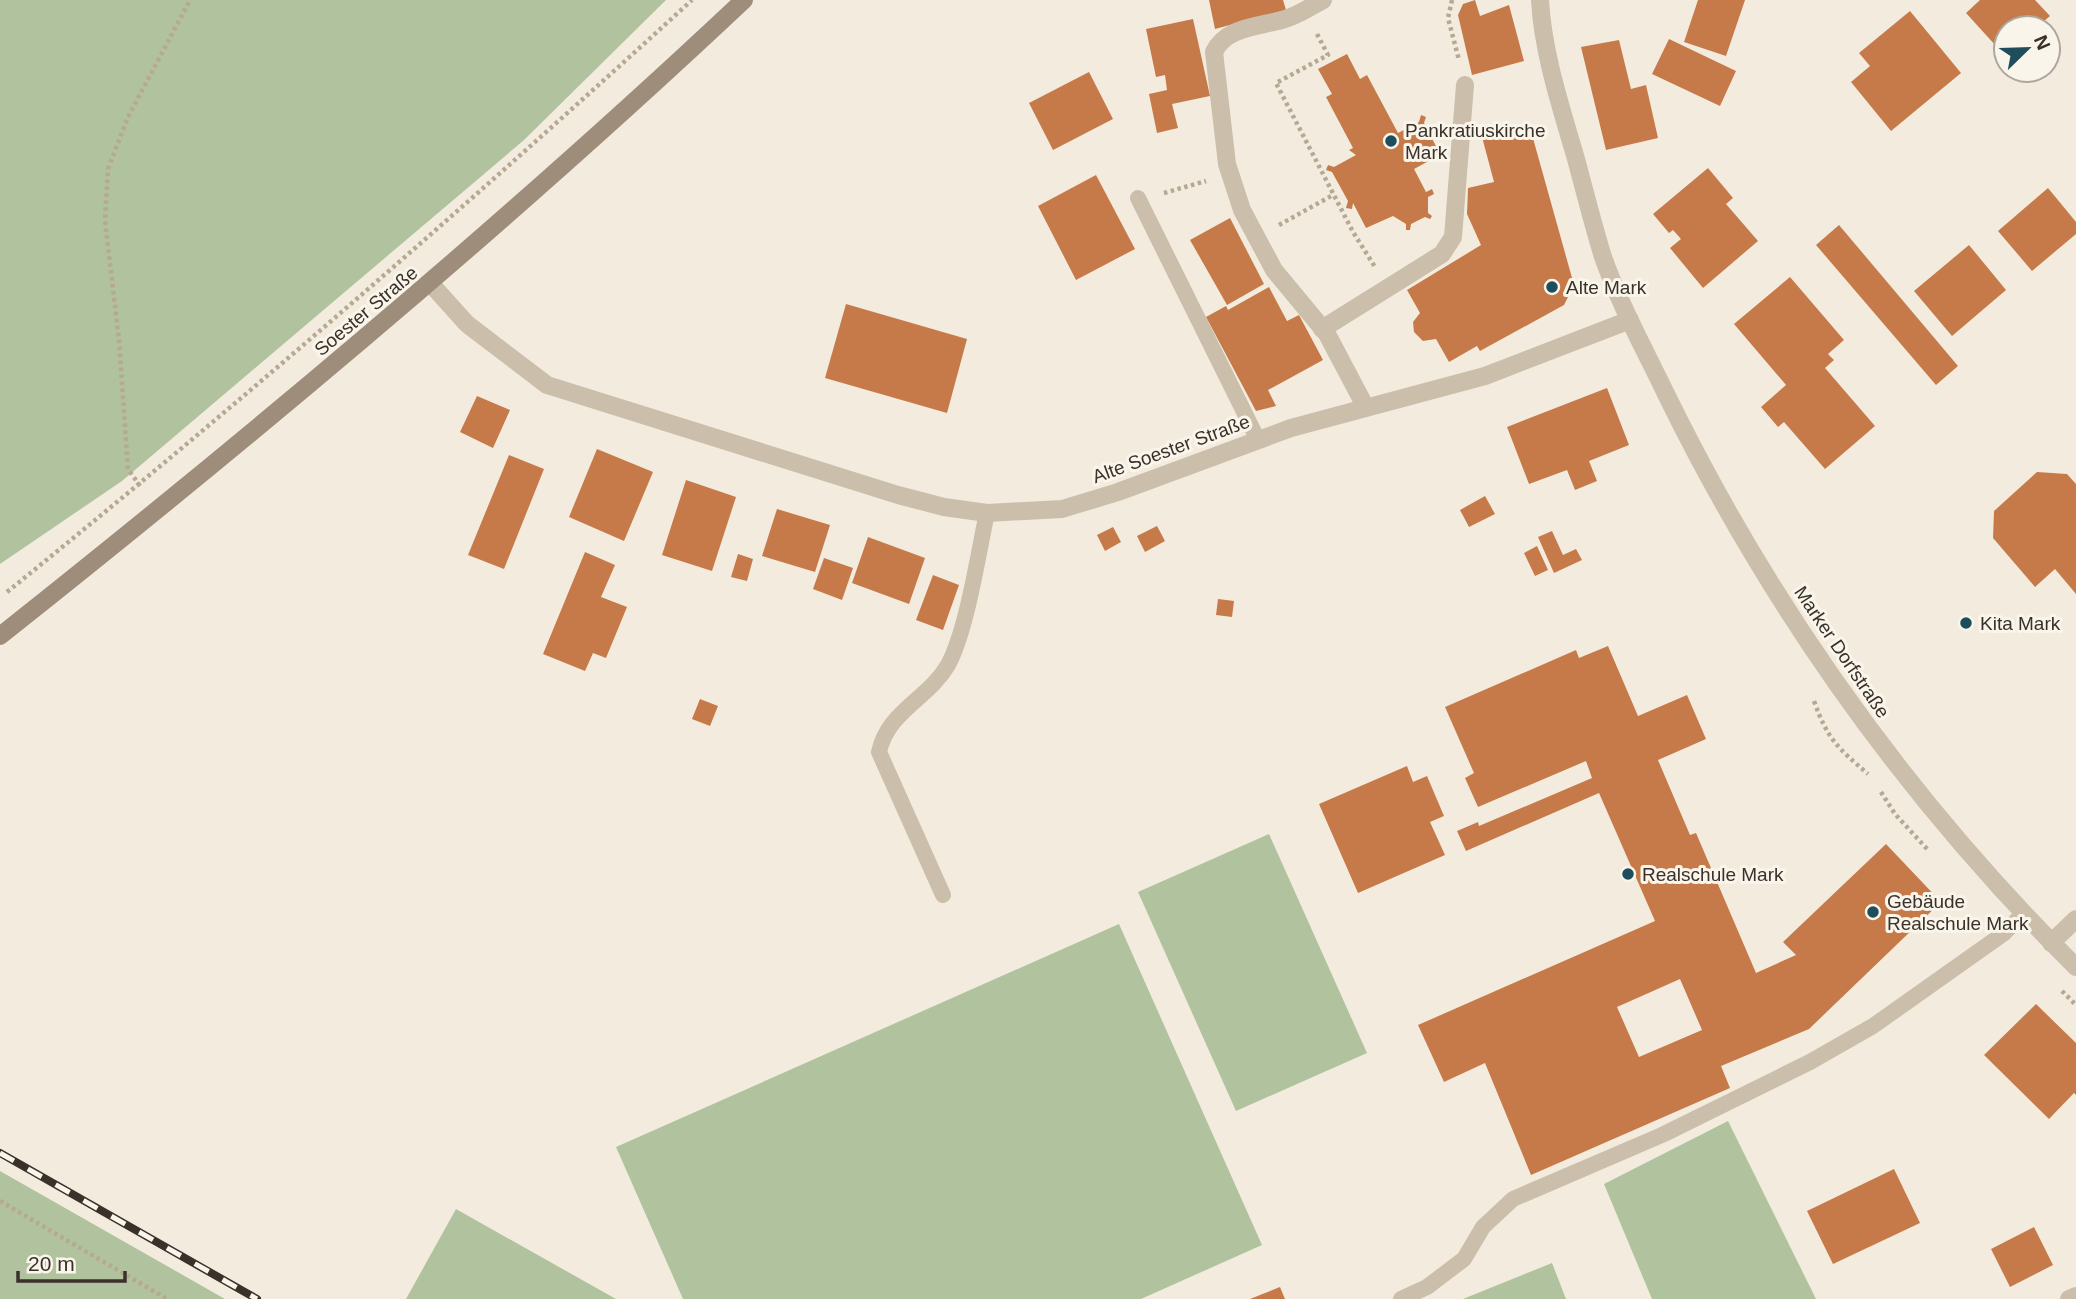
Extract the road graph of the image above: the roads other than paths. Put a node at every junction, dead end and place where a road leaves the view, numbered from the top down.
1 (744, 0) edge
2 (1323, 0) edge
3 (1540, 0) edge
4 (1465, 85) road end
5 (1138, 198) road end
6 (431, 284) junction
7 (1630, 320) junction
8 (1322, 328) junction
9 (1365, 406) junction
10 (1258, 440) junction
11 (987, 513) junction
12 (0, 636) edge
13 (943, 895) dead end
14 (2023, 914) junction
15 (2076, 919) edge
16 (2051, 943) junction
17 (2076, 967) edge
18 (2076, 1296) edge
19 (1401, 1299) edge
20 (2069, 1299) edge

1 - 6 main road, Soester Straße
2 - 8 street
3 - 7 street
4 - 8 street
5 - 10 lane
6 - 11 street, Alte Soester Straße
6 - 12 main road, Soester Straße
7 - 9 street, Alte Soester Straße
7 - 14 street, Marker Dorfstraße
8 - 9 street
9 - 10 street, Alte Soester Straße
10 - 11 street, Alte Soester Straße
11 - 13 lane
14 - 16 street, Marker Dorfstraße
14 - 19 lane
15 - 16 street
16 - 17 street, Marker Dorfstraße
18 - 20 street

